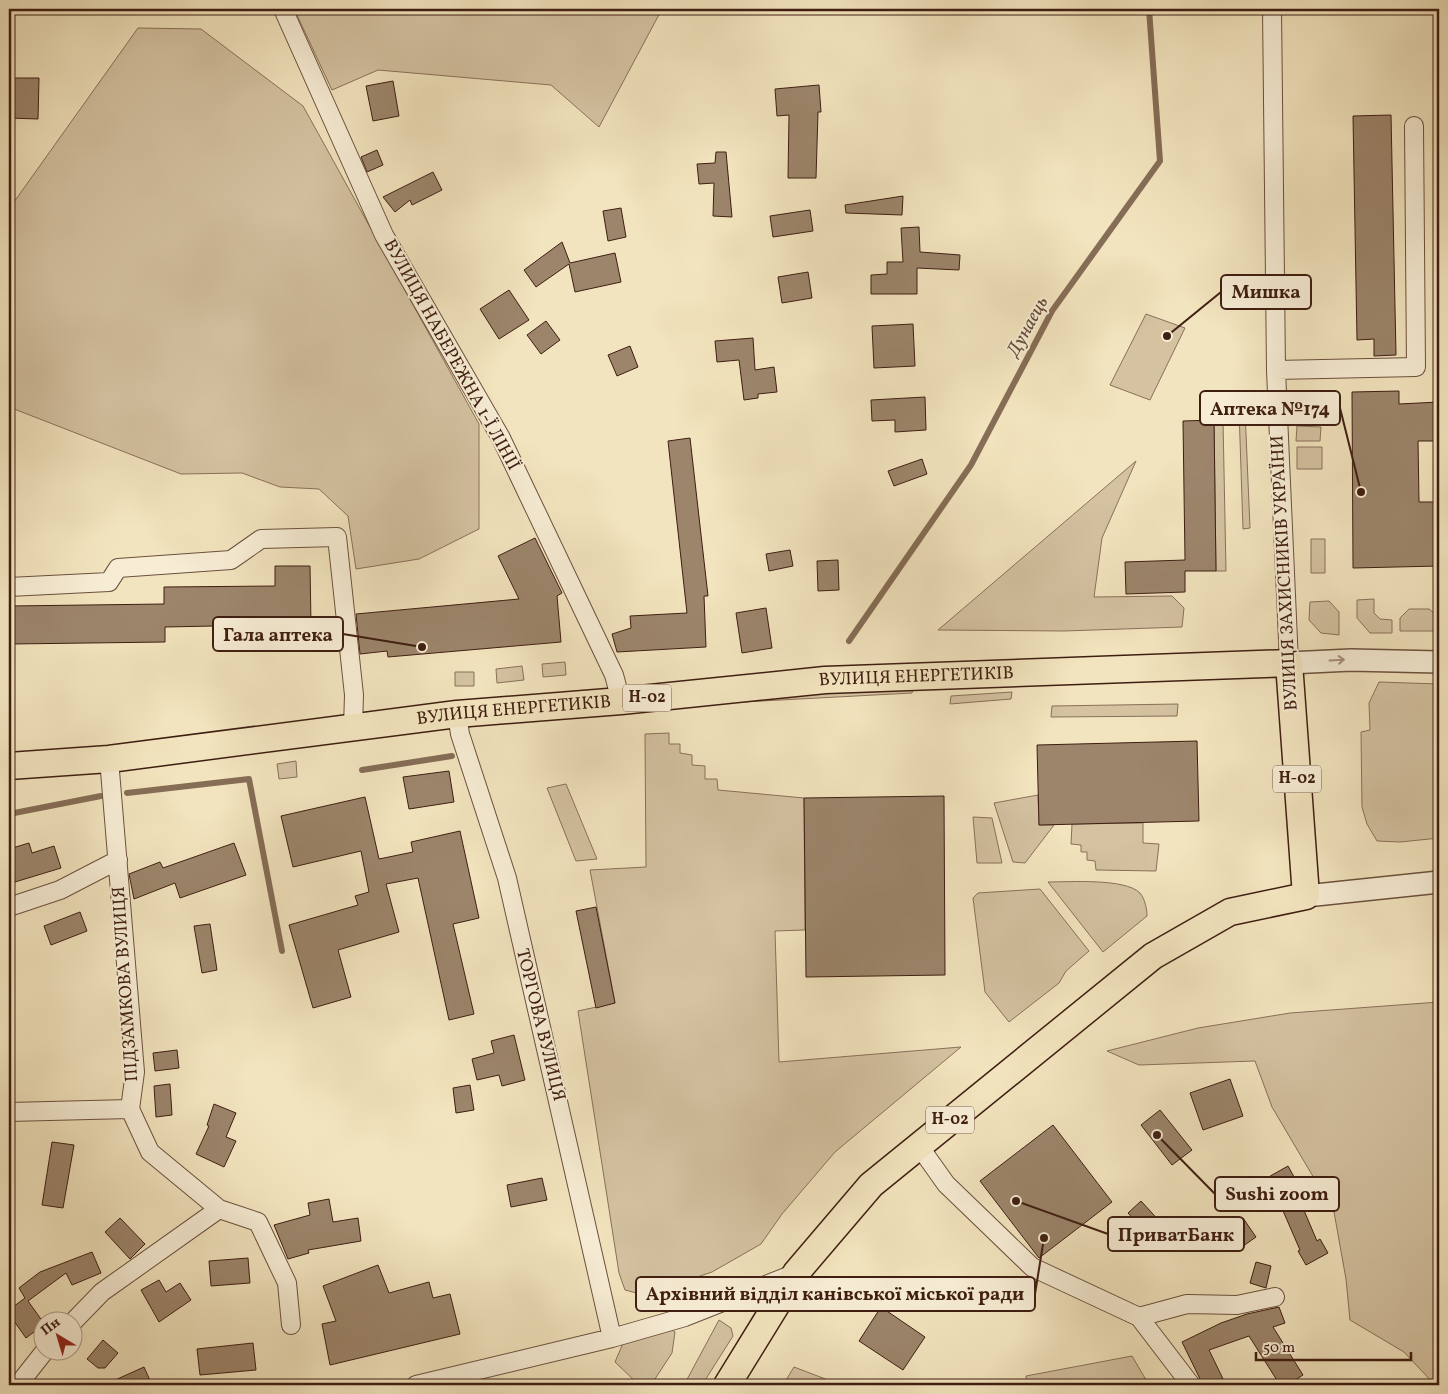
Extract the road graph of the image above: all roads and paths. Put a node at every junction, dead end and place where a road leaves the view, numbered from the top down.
1 (283, 9) edge
2 (1272, 9) edge
3 (1414, 126) dead end
4 (1276, 370) junction
5 (9, 587) edge
6 (1439, 662) edge
7 (1289, 663) junction
8 (621, 701) junction
9 (457, 714) junction
10 (353, 727) junction
11 (108, 759) junction
12 (9, 766) edge
13 (118, 860) junction
14 (1439, 882) edge
15 (1306, 896) junction
16 (9, 907) edge
17 (130, 1109) junction
18 (9, 1112) edge
19 (918, 1146) junction
20 (219, 1209) junction
21 (796, 1273) junction
22 (1275, 1297) dead end
23 (82, 1313) edge
24 (1139, 1317) junction
25 (291, 1325) dead end
26 (612, 1338) junction
27 (36, 1362) edge
28 (18, 1385) edge
29 (416, 1385) edge
30 (727, 1385) edge
31 (1191, 1385) edge

1 - 8 street, ВУЛИЦЯ НАБЕРЕЖНА 1-Ї ЛІНІЇ
2 - 4 street, ВУЛИЦЯ ЗАХИСНИКІВ УКРАЇНИ
3 - 4 street
4 - 7 street, ВУЛИЦЯ ЗАХИСНИКІВ УКРАЇНИ
5 - 10 street
7 -> 6 street
7 - 8 main road, ВУЛИЦЯ ЕНЕРГЕТИКІВ / Н-02
7 - 15 main road, ВУЛИЦЯ ЗАХИСНИКІВ УКРАЇНИ / Н-02
8 - 9 main road, ВУЛИЦЯ ЕНЕРГЕТИКІВ / Н-02
9 - 10 main road, ВУЛИЦЯ ЕНЕРГЕТИКІВ / Н-02
9 - 26 street, ТОРГОВА ВУЛИЦЯ
10 - 11 main road, ВУЛИЦЯ ЕНЕРГЕТИКІВ / Н-02
11 - 12 main road, ВУЛИЦЯ ЕНЕРГЕТИКІВ / Н-02
11 - 13 street, ПІДЗАМКОВА ВУЛИЦЯ
13 - 16 street, ПІДЗАМКОВА ВУЛИЦЯ
13 - 17 street, ПІДЗАМКОВА ВУЛИЦЯ
14 - 15 street
15 - 19 main road, Н-02
17 - 18 street
17 - 20 street
19 - 21 main road, Н-02
19 - 24 street
20 - 23 street
20 - 25 street
21 - 26 street
21 - 30 main road, Н-02
22 - 24 street
24 - 31 street
26 - 29 street
27 - 28 street

